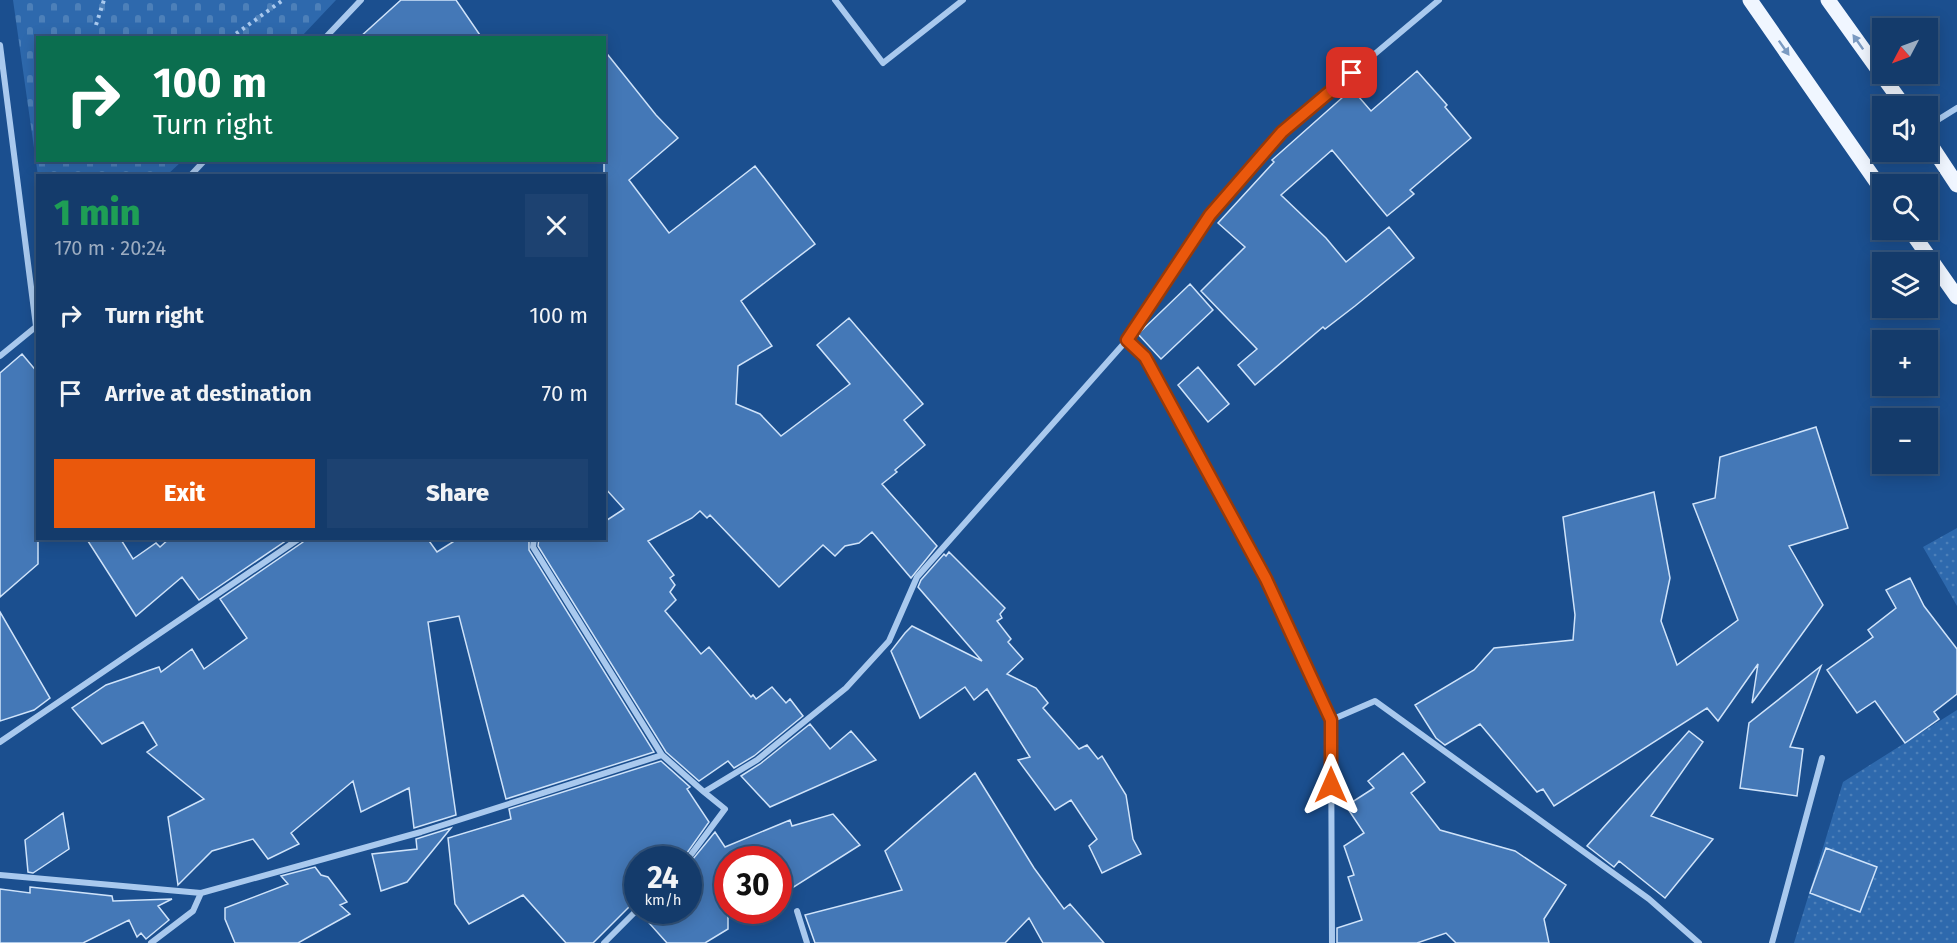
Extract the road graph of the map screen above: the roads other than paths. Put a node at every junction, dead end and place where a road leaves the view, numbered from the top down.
1 (362, 0) edge
2 (835, 0) edge
3 (963, 0) edge
4 (1439, 0) edge
5 (1750, 0) edge
6 (1828, 0) edge
7 (327, 36) edge
8 (0, 45) edge
9 (1897, 96) edge
10 (1957, 108) edge
11 (1938, 120) edge
12 (1938, 156) edge
13 (203, 162) edge
14 (192, 174) edge
15 (1872, 176) edge
16 (1957, 185) edge
17 (1917, 240) edge
18 (1957, 297) edge
19 (36, 317) edge
20 (36, 326) edge
21 (1127, 340) junction
22 (0, 356) edge
23 (297, 540) edge
24 (534, 540) edge
25 (1331, 720) junction
26 (0, 741) edge
27 (662, 755) junction
28 (1822, 758) dead end
29 (704, 792) junction
30 (697, 846) edge
31 (0, 875) edge
32 (201, 893) junction
33 (797, 911) dead end
34 (624, 923) edge
35 (151, 943) edge
36 (604, 943) edge
37 (807, 943) edge
38 (1332, 943) edge
39 (1699, 943) edge
40 (1772, 943) edge

1 - 7 street
2 - 3 street
4 - 21 street
5 -> 15 main road
9 -> 6 main road
8 - 19 street
10 - 11 street
12 - 16 main road
13 - 14 street
17 - 18 main road
20 - 22 street
21 - 25 street
21 - 29 street
23 - 26 street
24 - 27 street
25 - 38 street
25 - 39 street
27 - 29 street
27 - 32 street
28 - 40 street
29 - 30 street
31 - 32 street
32 - 35 street
33 - 37 street
34 - 36 street

